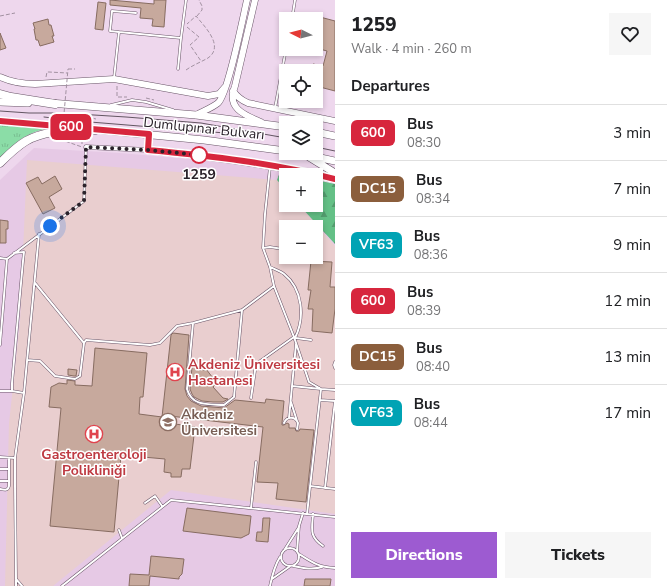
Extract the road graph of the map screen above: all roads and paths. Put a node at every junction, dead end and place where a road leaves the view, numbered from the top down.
1 (186, 0) edge
2 (199, 0) edge
3 (247, 0) edge
4 (255, 0) edge
5 (295, 0) edge
6 (293, 12) edge
7 (15, 13) dead end
8 (136, 13) dead end
9 (0, 16) edge
10 (196, 16) junction
11 (119, 32) junction
12 (181, 38) junction
13 (285, 56) edge
14 (201, 61) junction
15 (75, 70) dead end
16 (178, 70) dead end
17 (186, 70) dead end
18 (67, 73) junction
19 (0, 77) edge
20 (115, 80) junction
21 (46, 83) junction
22 (226, 87) junction
23 (233, 92) junction
24 (0, 94) edge
25 (208, 96) junction
26 (129, 97) dead end
27 (141, 97) dead end
28 (154, 100) dead end
29 (0, 102) edge
30 (55, 104) junction
31 (215, 105) junction
32 (275, 109) junction
33 (64, 115) junction
34 (196, 115) junction
35 (96, 119) dead end
36 (0, 121) edge
37 (335, 121) edge
38 (262, 123) junction
39 (279, 126) edge
40 (96, 130) junction
41 (149, 134) junction
42 (323, 134) edge
43 (80, 135) dead end
44 (335, 135) edge
45 (86, 147) joint
46 (148, 150) junction
47 (279, 150) edge
48 (323, 159) edge
49 (311, 160) edge
50 (335, 161) edge
51 (0, 163) edge
52 (271, 165) junction
53 (335, 173) edge
54 (335, 179) edge
55 (39, 234) junction
56 (263, 248) junction
57 (279, 248) edge
58 (14, 253) junction
59 (0, 258) edge
60 (7, 259) junction
61 (270, 267) junction
62 (34, 282) junction
63 (274, 286) junction
64 (242, 310) junction
65 (193, 323) junction
66 (295, 338) junction
67 (311, 340) dead end
68 (84, 343) junction
69 (296, 343) junction
70 (0, 345) edge
71 (27, 360) junction
72 (335, 362) edge
73 (335, 368) edge
74 (292, 386) junction
75 (321, 389) junction
76 (335, 390) edge
77 (0, 391) edge
78 (12, 391) junction
79 (24, 392) junction
80 (251, 398) dead end
81 (320, 400) junction
82 (290, 401) junction
83 (335, 401) edge
84 (289, 418) junction
85 (297, 421) junction
86 (284, 423) dead end
87 (297, 429) dead end
88 (0, 457) edge
89 (8, 458) junction
90 (15, 458) junction
91 (256, 462) dead end
92 (0, 469) edge
93 (9, 469) junction
94 (0, 481) edge
95 (9, 481) junction
96 (310, 486) junction
97 (325, 488) junction
98 (0, 489) edge
99 (335, 489) edge
100 (145, 503) dead end
101 (162, 506) junction
102 (251, 508) junction
103 (303, 513) junction
104 (307, 514) junction
105 (313, 514) junction
106 (335, 517) edge
107 (299, 526) junction
108 (119, 530) dead end
109 (122, 538) junction
110 (323, 546) dead end
111 (285, 550) junction
112 (297, 551) junction
113 (299, 554) junction
114 (281, 556) junction
115 (289, 566) junction
116 (293, 566) junction
117 (323, 567) junction
118 (335, 568) edge
119 (16, 579) junction
120 (271, 579) junction
121 (16, 586) edge
122 (22, 586) edge
123 (62, 586) edge
124 (270, 586) edge

1 - 12 lane
2 - 10 path
3 - 22 main road
4 - 23 main road
5 - 6 lane
7 - 9 path
8 - 11 lane
10 - 14 path
10 - 14 path
11 - 12 lane
11 - 20 lane
12 - 16 lane
13 - 32 lane
14 - 17 path
15 - 18 path, bridge
18 - 21 path, bridge
18 - 33 path, bridge
19 - 21 main road
20 - 21 main road
20 - 25 main road
20 - 26 path
22 - 25 main road
22 - 31 main road
23 - 32 main road
23 - 38 main road
24 - 30 highway
25 - 31 main road
27 - 28 path
29 - 30 main road, Dumlupınar Bulvarı
30 - 34 main road, Dumlupınar Bulvarı
31 - 34 main road
32 - 37 main road
33 - 35 path
33 - 43 path, bridge
34 - 38 main road, Dumlupınar Bulvarı
36 - 40 main road, Dumlupınar Bulvarı
38 - 39 main road, Dumlupınar Bulvarı
40 - 41 main road, Dumlupınar Bulvarı
40 - 51 highway
41 - 46 main road
41 - 47 main road, Dumlupınar Bulvarı
42 - 44 main road
45 - 46 street
45 - 55 lane
46 - 52 main road
48 - 50 main road
49 - 53 main road
52 - 54 main road
52 - 56 lane
55 - 58 lane
55 - 62 lane
56 - 57 lane
56 - 61 lane
58 - 60 lane
58 - 78 lane
59 - 60 lane
60 - 70 lane
61 - 63 lane
61 - 66 lane
62 - 68 lane
62 - 71 lane
63 - 64 lane
63 - 66 lane
64 - 65 lane
64 - 65 lane
65 - 68 lane
66 - 67 lane
66 - 69 lane
66 - 80 lane
68 - 71 lane
69 - 74 lane
69 - 75 lane
71 - 79 lane
72 - 73 lane
74 - 75 lane
74 - 82 lane
75 - 76 lane
75 - 81 lane
77 - 78 lane
78 - 79 lane
79 - 90 lane
81 - 83 lane
81 - 96 lane
82 - 84 lane
82 - 85 lane
83 - 97 lane
84 - 85 lane
84 - 86 lane
85 - 87 lane
88 - 89 lane
89 - 90 lane
89 - 93 lane
90 - 119 lane
91 - 102 lane
92 - 93 lane
93 - 95 lane
94 - 95 lane
95 - 98 lane
96 - 97 lane
96 - 104 lane
97 - 99 lane
100 - 101 lane
101 - 102 lane
101 - 109 lane
102 - 103 lane
103 - 104 lane
103 - 107 lane
104 - 105 lane
105 - 106 lane
105 - 110 lane
107 - 111 lane
107 - 112 lane
108 - 109 lane
109 - 123 lane
111 - 112 lane
111 - 114 lane
112 - 113 lane
113 - 116 lane
113 - 117 lane
114 - 115 lane
114 - 120 lane
115 - 116 lane
115 - 120 lane
116 - 117 lane
117 - 118 lane
119 - 121 lane
119 - 122 lane
120 - 124 lane

